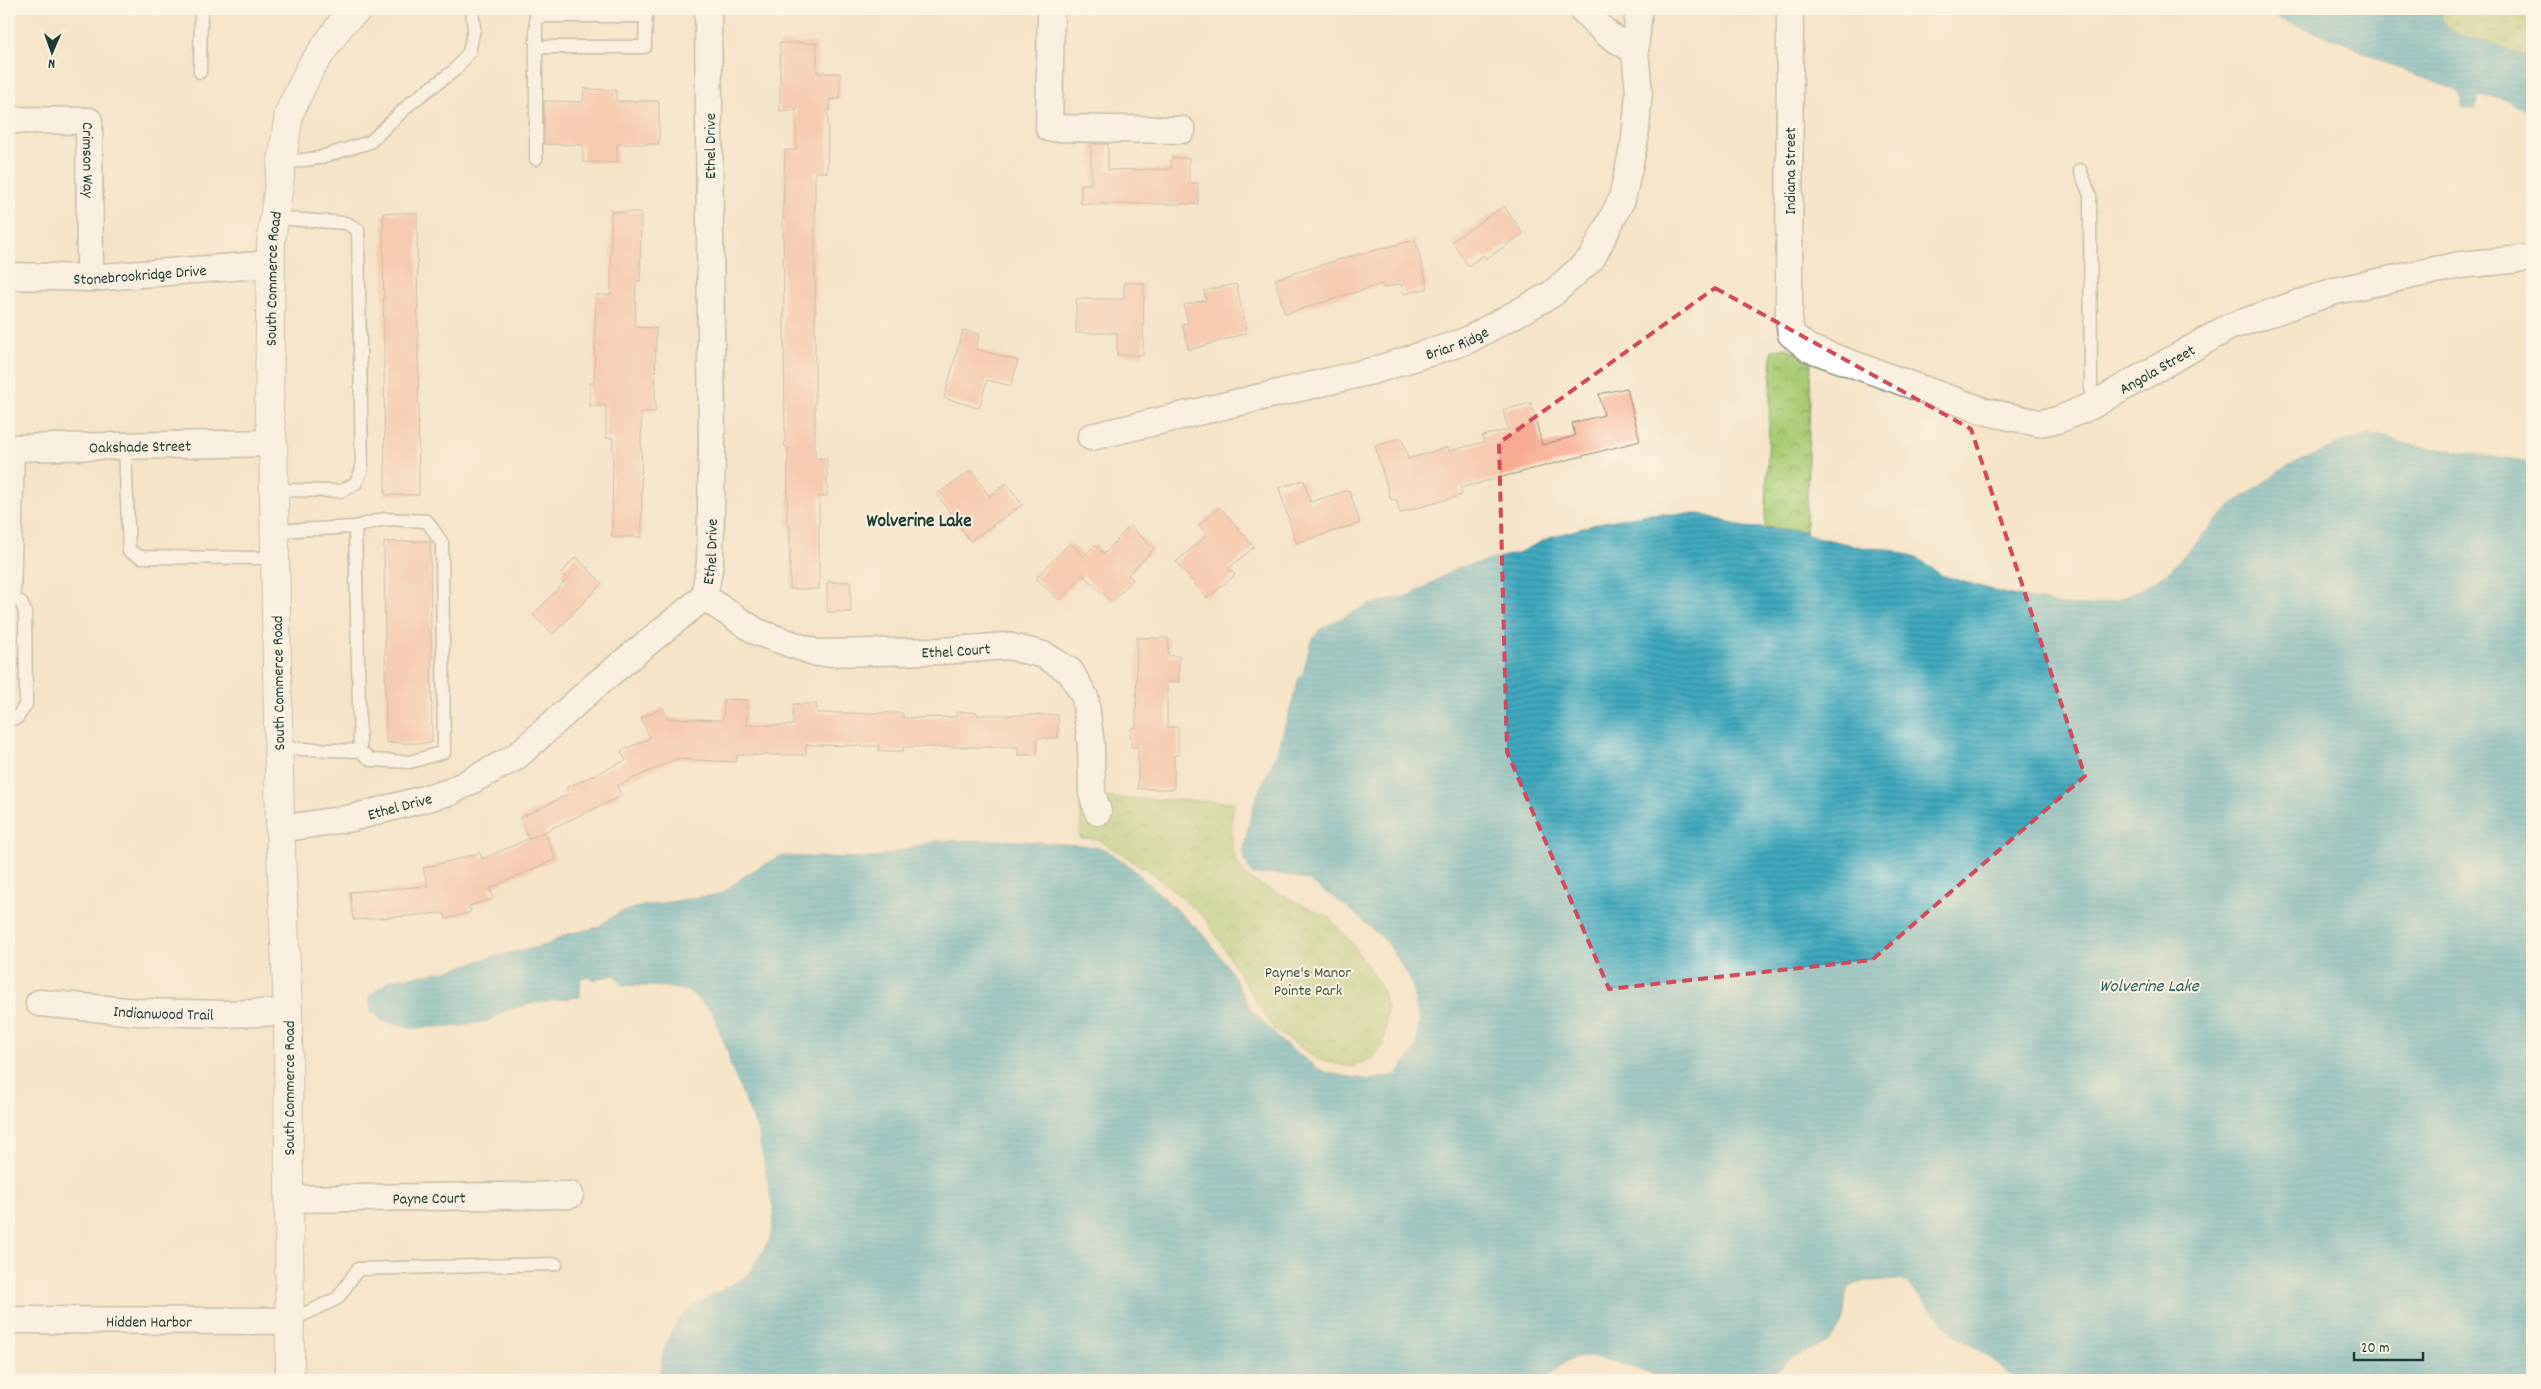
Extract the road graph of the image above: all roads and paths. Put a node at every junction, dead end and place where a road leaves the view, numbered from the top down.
1 (201, 9) edge
2 (472, 9) edge
3 (708, 9) edge
4 (1051, 9) edge
5 (1582, 9) edge
6 (1639, 9) edge
7 (1790, 9) edge
8 (536, 12) edge
9 (646, 12) edge
10 (342, 14) edge
11 (536, 47) junction
12 (1635, 52) junction
13 (200, 72) dead end
14 (9, 120) edge
15 (1182, 130) dead end
16 (536, 159) dead end
17 (282, 163) junction
18 (2080, 170) dead end
19 (274, 218) junction
20 (2532, 258) edge
21 (271, 264) junction
22 (9, 276) edge
23 (90, 278) junction
24 (1791, 334) joint
25 (2092, 406) junction
26 (1092, 436) dead end
27 (273, 443) junction
28 (125, 446) junction
29 (13, 448) edge
30 (274, 490) junction
31 (355, 527) junction
32 (274, 545) junction
33 (704, 597) junction
34 (12, 598) edge
35 (9, 718) edge
36 (279, 748) junction
37 (360, 751) junction
38 (1098, 812) dead end
39 (280, 829) junction
40 (39, 1003) dead end
41 (288, 1012) junction
42 (570, 1195) dead end
43 (288, 1199) junction
44 (556, 1264) dead end
45 (9, 1320) edge
46 (290, 1321) junction
47 (290, 1380) edge

1 - 13 lane
2 - 17 lane
3 - 33 street, Ethel Drive
4 - 15 street
5 - 12 street
6 - 12 street, Briar Ridge
7 - 24 street, Indiana Street
8 - 9 lane
8 - 11 lane
9 - 11 lane
10 - 17 street, South Commerce Road
11 - 16 lane
12 - 26 street, Briar Ridge
14 - 23 street, Crimson Way
17 - 19 street, South Commerce Road
18 - 25 lane
19 - 21 street, South Commerce Road
19 - 30 lane
20 - 25 street, Angola Street
21 - 23 street, Stonebrookridge Drive
21 - 27 street, South Commerce Road
22 - 23 street, Stonebrookridge Drive
24 - 25 street, Angola Street
27 - 28 street, Oakshade Street
27 - 30 street, South Commerce Road
28 - 29 street, Oakshade Street
28 - 32 lane
29 - 34 lane
30 - 32 street, South Commerce Road
31 - 32 lane
31 - 37 lane
31 - 37 lane
32 - 36 street, South Commerce Road
33 - 38 street, Ethel Court
33 - 39 street, Ethel Drive
34 - 35 lane
36 - 37 lane
36 - 39 street, South Commerce Road
39 - 41 street, South Commerce Road
40 - 41 street, Indianwood Trail
41 - 43 street, South Commerce Road
42 - 43 street, Payne Court
43 - 46 street, South Commerce Road
44 - 46 lane
45 - 46 street, Hidden Harbor
46 - 47 street, South Commerce Road

